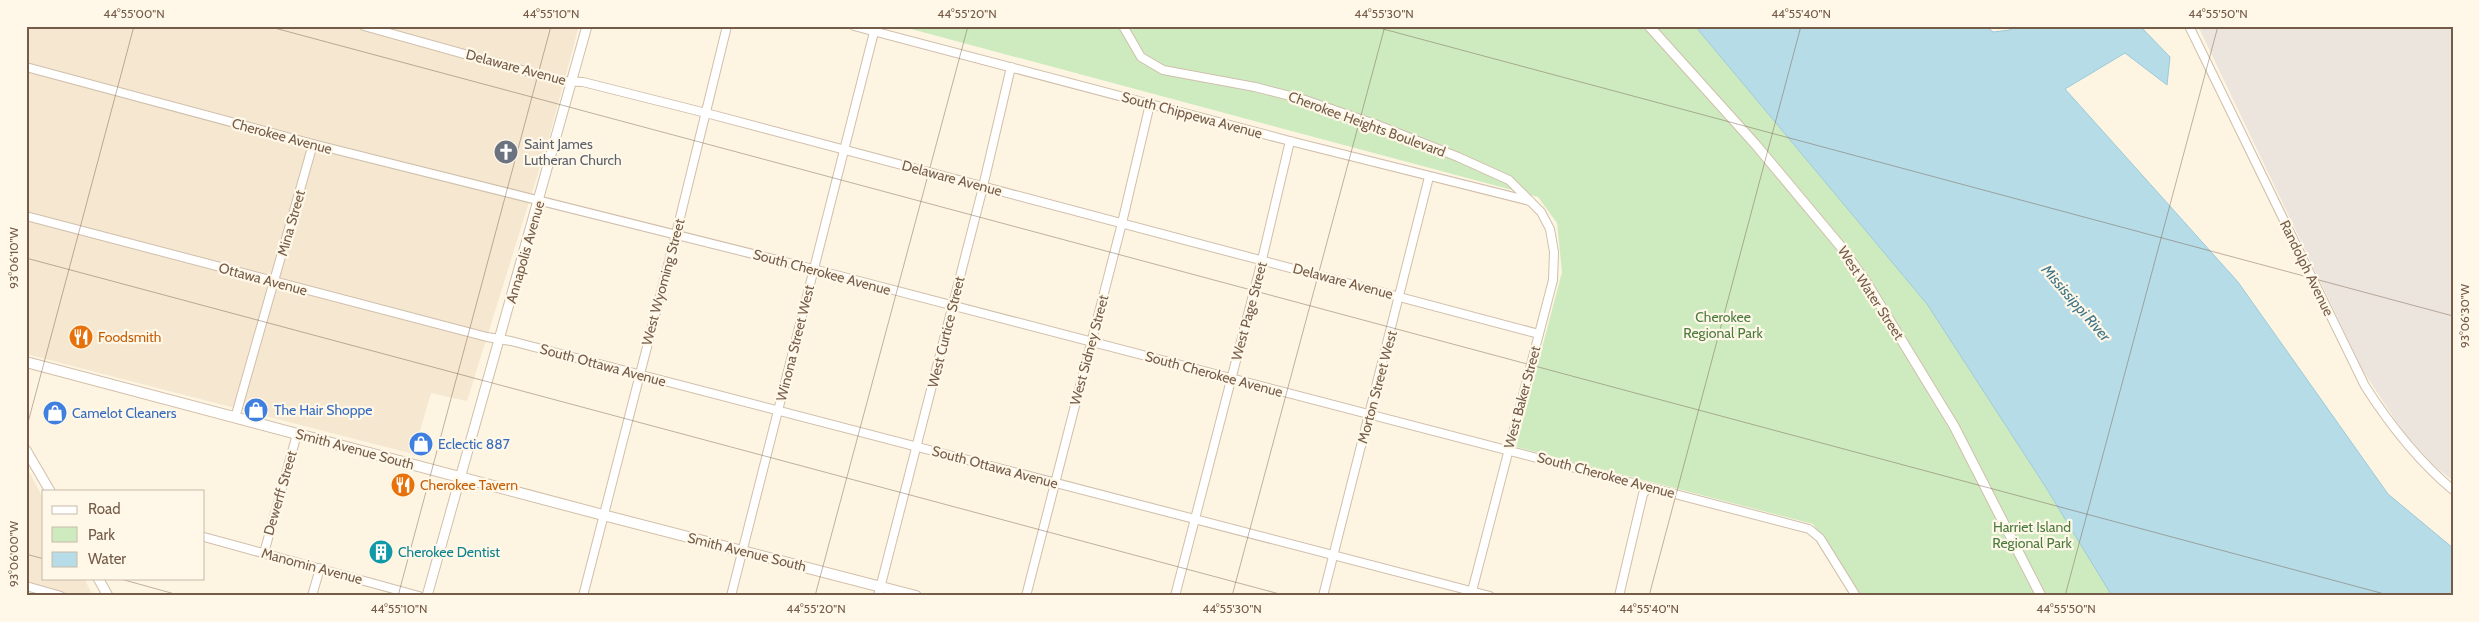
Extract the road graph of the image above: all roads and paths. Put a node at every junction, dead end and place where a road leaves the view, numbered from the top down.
1 (364, 26) edge
2 (587, 26) edge
3 (728, 26) edge
4 (854, 26) edge
5 (1123, 26) edge
6 (1649, 26) edge
7 (2189, 26) edge
8 (874, 32) junction
9 (26, 67) edge
10 (1011, 67) junction
11 (572, 82) junction
12 (1150, 104) junction
13 (706, 113) junction
14 (1290, 141) junction
15 (313, 144) junction
16 (844, 150) junction
17 (1429, 177) junction
18 (983, 186) junction
19 (539, 201) junction
20 (1532, 201) junction
21 (26, 216) edge
22 (1122, 223) junction
23 (676, 234) junction
24 (1262, 259) junction
25 (813, 269) junction
26 (274, 282) junction
27 (1400, 297) junction
28 (952, 306) junction
29 (1539, 334) junction
30 (500, 339) junction
31 (1092, 342) junction
32 (26, 362) edge
33 (639, 375) junction
34 (1231, 379) junction
35 (778, 410) junction
36 (1370, 414) junction
37 (236, 418) junction
38 (297, 434) junction
39 (916, 446) junction
40 (26, 450) edge
41 (1508, 450) junction
42 (461, 477) junction
43 (1055, 482) junction
44 (1649, 487) junction
45 (49, 490) edge
46 (2453, 490) edge
47 (603, 515) junction
48 (1194, 519) junction
49 (205, 537) edge
50 (742, 551) junction
51 (264, 553) junction
52 (1332, 555) junction
53 (320, 568) junction
54 (99, 580) edge
55 (26, 586) edge
56 (879, 591) edge
57 (1471, 593) edge
58 (61, 596) edge
59 (108, 596) edge
60 (312, 596) edge
61 (419, 596) edge
62 (427, 596) edge
63 (582, 596) edge
64 (731, 596) edge
65 (916, 596) edge
66 (1026, 596) edge
67 (1175, 596) edge
68 (1323, 596) edge
69 (1490, 596) edge
70 (1619, 596) edge
71 (1856, 596) edge
72 (2041, 596) edge

1 - 11 street, Delaware Avenue
2 - 11 street, Annapolis Avenue
3 - 13 street, West Wyoming Street
4 - 8 street, South Chippewa Avenue
5 - 20 street, Cherokee Heights Boulevard
6 - 72 street, West Water Street
7 - 46 street, Randolph Avenue
8 - 10 street, South Chippewa Avenue
8 - 16 street, Winona Street West
9 - 15 street, Cherokee Avenue
10 - 12 street, South Chippewa Avenue
10 - 18 street, West Curtice Street
11 - 13 street, Delaware Avenue
11 - 19 street, Annapolis Avenue
12 - 14 street, South Chippewa Avenue
12 - 22 street, West Sidney Street
13 - 16 street, Delaware Avenue
13 - 23 street, West Wyoming Street
14 - 17 street, South Chippewa Avenue
14 - 24 street, West Page Street
15 - 19 street, Cherokee Avenue
15 - 26 street, Mina Street
16 - 18 street, Delaware Avenue
16 - 25 street, Winona Street West
17 - 20 street, South Chippewa Avenue
17 - 27 street, Morton Street West
18 - 22 street, Delaware Avenue
18 - 28 street, West Curtice Street
19 - 23 street, South Cherokee Avenue
19 - 30 street, Annapolis Avenue
20 - 29 street, West Baker Street
21 - 26 street, Ottawa Avenue
22 - 24 street, Delaware Avenue
22 - 31 street, West Sidney Street
23 - 25 street, South Cherokee Avenue
23 - 33 street, West Wyoming Street
24 - 27 street, Delaware Avenue
24 - 34 street, West Page Street
25 - 28 street, South Cherokee Avenue
25 - 35 street, Winona Street West
26 - 30 street, Ottawa Avenue
26 - 37 street, Mina Street
27 - 29 street, Delaware Avenue
27 - 36 street, Morton Street West
28 - 31 street, South Cherokee Avenue
28 - 39 street, West Curtice Street
29 - 41 street, West Baker Street
30 - 33 street, South Ottawa Avenue
30 - 42 street, Annapolis Avenue
31 - 34 street, South Cherokee Avenue
31 - 43 street, West Sidney Street
32 - 37 main road, Smith Avenue South
33 - 35 street, South Ottawa Avenue
33 - 47 street, West Wyoming Street
34 - 36 street, South Cherokee Avenue
34 - 48 street, West Page Street
35 - 39 street, South Ottawa Avenue
35 - 50 street, Winona Street West
36 - 41 street, South Cherokee Avenue
36 - 52 street, Morton Street West
37 - 38 main road, Smith Avenue South
38 - 42 main road, Smith Avenue South
38 - 51 street, Dewerff Street
39 - 43 street, South Ottawa Avenue
39 - 56 street, West Curtice Street
40 - 45 street
41 - 44 street, South Cherokee Avenue
41 - 57 street, West Baker Street
42 - 47 main road, Smith Avenue South
42 - 62 street, Annapolis Avenue
43 - 48 street, South Ottawa Avenue
43 - 66 street, West Sidney Street
44 - 70 street
44 - 71 street, South Cherokee Avenue
47 - 50 main road, Smith Avenue South
47 - 63 street, West Wyoming Street
48 - 52 street, South Ottawa Avenue
48 - 67 street, West Page Street
49 - 51 street, Manomin Avenue
50 - 56 main road, Smith Avenue South
50 - 64 street, Winona Street West
51 - 53 street, Manomin Avenue
52 - 57 street, South Ottawa Avenue
52 - 68 street, Morton Street West
53 - 60 street
53 - 61 street, Manomin Avenue
54 - 59 street
55 - 58 street
56 - 65 main road, Smith Avenue South
57 - 69 street, South Ottawa Avenue

